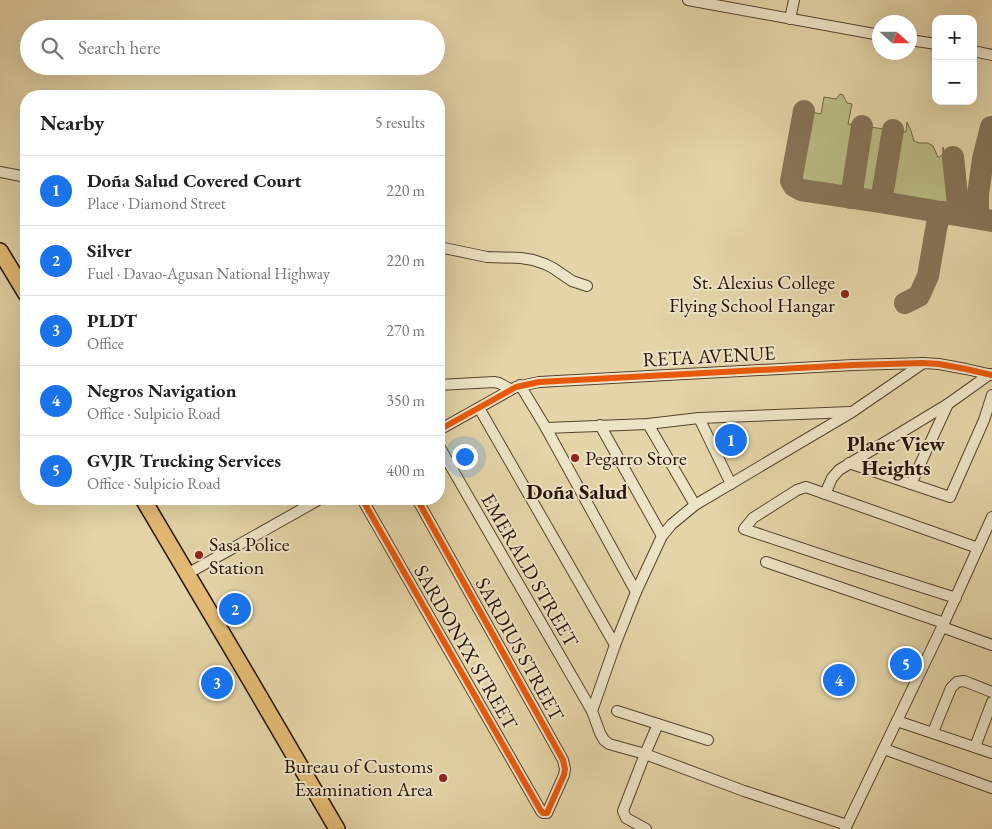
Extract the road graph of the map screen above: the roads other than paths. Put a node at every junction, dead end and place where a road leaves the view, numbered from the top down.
1 (688, 0) edge
2 (794, 0) edge
3 (790, 19) junction
4 (872, 34) edge
5 (917, 41) edge
6 (932, 43) edge
7 (977, 52) edge
8 (992, 54) edge
9 (0, 172) edge
10 (20, 176) edge
11 (445, 248) edge
12 (0, 251) edge
13 (20, 284) edge
14 (587, 286) dead end
15 (923, 364) junction
16 (991, 375) edge
17 (445, 385) edge
18 (515, 387) junction
19 (992, 395) edge
20 (948, 404) junction
21 (479, 408) junction
22 (852, 412) junction
23 (699, 418) junction
24 (648, 424) junction
25 (600, 425) junction
26 (445, 427) edge
27 (546, 428) junction
28 (445, 456) edge
29 (849, 463) junction
30 (731, 484) junction
31 (911, 484) junction
32 (825, 494) junction
33 (147, 505) edge
34 (309, 505) edge
35 (365, 505) edge
36 (420, 505) edge
37 (695, 506) junction
38 (992, 517) edge
39 (662, 536) junction
40 (978, 548) junction
41 (766, 562) dead end
42 (187, 574) junction
43 (636, 592) junction
44 (956, 598) junction
45 (943, 625) junction
46 (615, 645) junction
47 (992, 645) edge
48 (992, 692) edge
49 (992, 702) edge
50 (592, 711) junction
51 (617, 711) dead end
52 (897, 721) junction
53 (658, 724) junction
54 (933, 732) junction
55 (708, 740) dead end
56 (975, 747) junction
57 (884, 749) junction
58 (992, 752) edge
59 (645, 754) junction
60 (992, 788) edge
61 (541, 811) joint
62 (846, 827) edge
63 (336, 829) edge
64 (646, 829) edge

1 - 3 street
2 - 3 street
3 - 4 street
5 - 6 street
7 - 8 street
9 - 10 street
11 - 14 street
12 - 13 main road
15 - 16 street, RETA AVENUE
15 - 18 street, RETA AVENUE
15 - 22 street
16 - 20 street
17 - 18 street
18 - 21 street, RETA AVENUE
18 - 27 street
19 - 31 street
20 - 29 street
20 - 31 street
21 - 26 street, RETA AVENUE
21 - 46 street
22 - 23 street
22 - 30 street
23 - 24 street
23 - 30 street
24 - 25 street
24 - 37 street
25 - 27 street
25 - 39 street
27 - 43 street
28 - 50 street, EMERALD STREET
29 - 31 street
29 - 32 street
30 - 37 street
32 - 40 street
32 - 44 street
33 - 42 main road
34 - 42 street
35 - 61 street, SARDONYX STREET
36 - 61 street, SARDIUS STREET
37 - 39 street
38 - 40 street
39 - 43 street
40 - 44 street
41 - 45 street
42 - 63 main road
43 - 46 street
44 - 45 street
45 - 47 street
45 - 52 street
46 - 50 street
48 - 54 street
49 - 56 street
50 - 59 street, EMERALD STREET
51 - 53 street
52 - 54 street
52 - 57 street
53 - 55 street
53 - 59 street
54 - 56 street
56 - 58 street
57 - 60 street
57 - 62 street
59 - 62 street, EMERALD STREET
59 - 64 street

